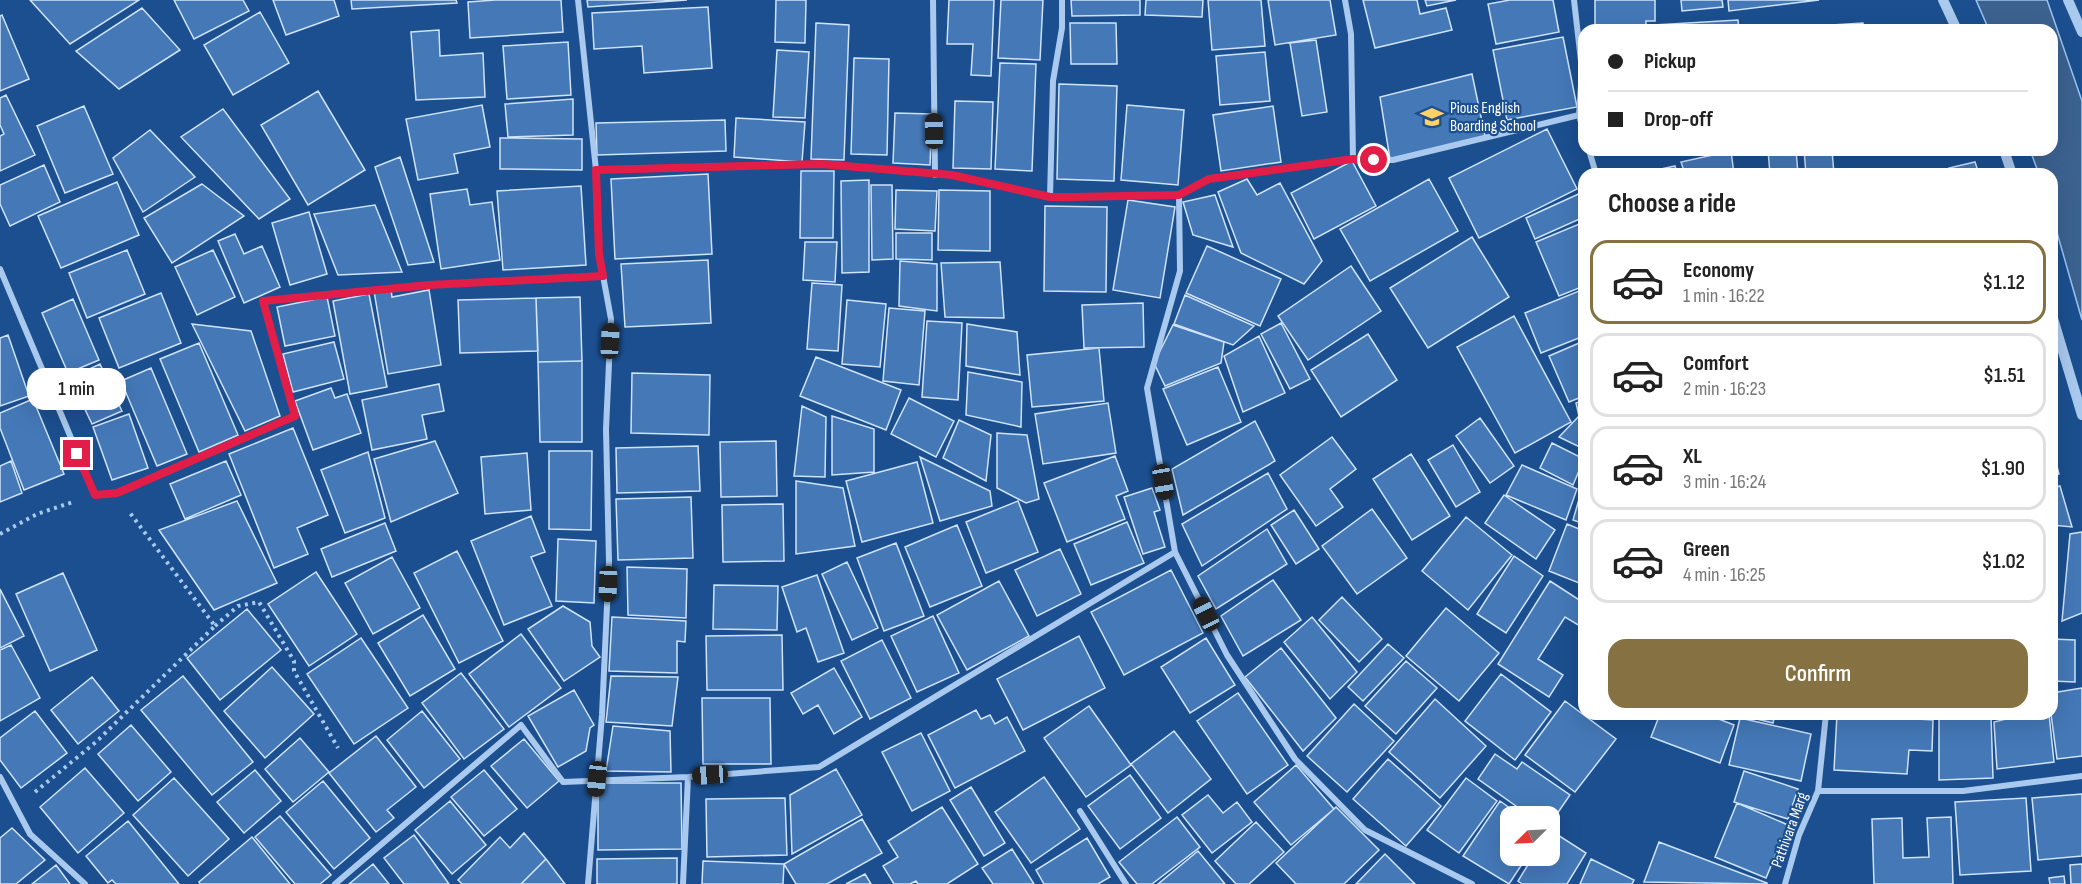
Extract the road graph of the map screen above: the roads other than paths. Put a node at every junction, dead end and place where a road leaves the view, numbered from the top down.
1 (578, 0) edge
2 (933, 0) edge
3 (1062, 0) edge
4 (1345, 0) edge
5 (1574, 0) edge
6 (1943, 0) edge
7 (2068, 0) edge
8 (1954, 24) edge
9 (2081, 25) edge
10 (1578, 35) edge
11 (1578, 115) edge
12 (1353, 159) junction
13 (596, 170) junction
14 (934, 174) junction
15 (1179, 195) junction
16 (1050, 197) junction
17 (0, 269) edge
18 (603, 276) junction
19 (2058, 335) edge
20 (2082, 415) edge
21 (1175, 552) junction
22 (1825, 720) edge
23 (2082, 776) edge
24 (0, 777) edge
25 (688, 777) junction
26 (597, 779) junction
27 (1818, 791) junction
28 (1080, 811) dead end
29 (85, 884) edge
30 (335, 884) edge
31 (588, 884) edge
32 (682, 884) edge
33 (1126, 884) edge
34 (1472, 884) edge
35 (1785, 884) edge

1 - 13 street
2 - 14 street
3 - 16 street
4 - 12 street
5 - 10 street
6 - 8 street
7 - 9 street
11 - 12 street
12 - 15 street
13 - 14 street
13 - 18 street
14 - 16 street
15 - 16 street
15 - 21 street
17 - 18 street
18 - 26 street
19 - 20 street
21 - 25 street
21 - 34 street
22 - 27 street, Pathivara Marg
23 - 27 street
24 - 29 street
25 - 26 street
25 - 32 street
26 - 30 street
26 - 31 street
27 - 35 street, Pathivara Marg
28 - 33 street

